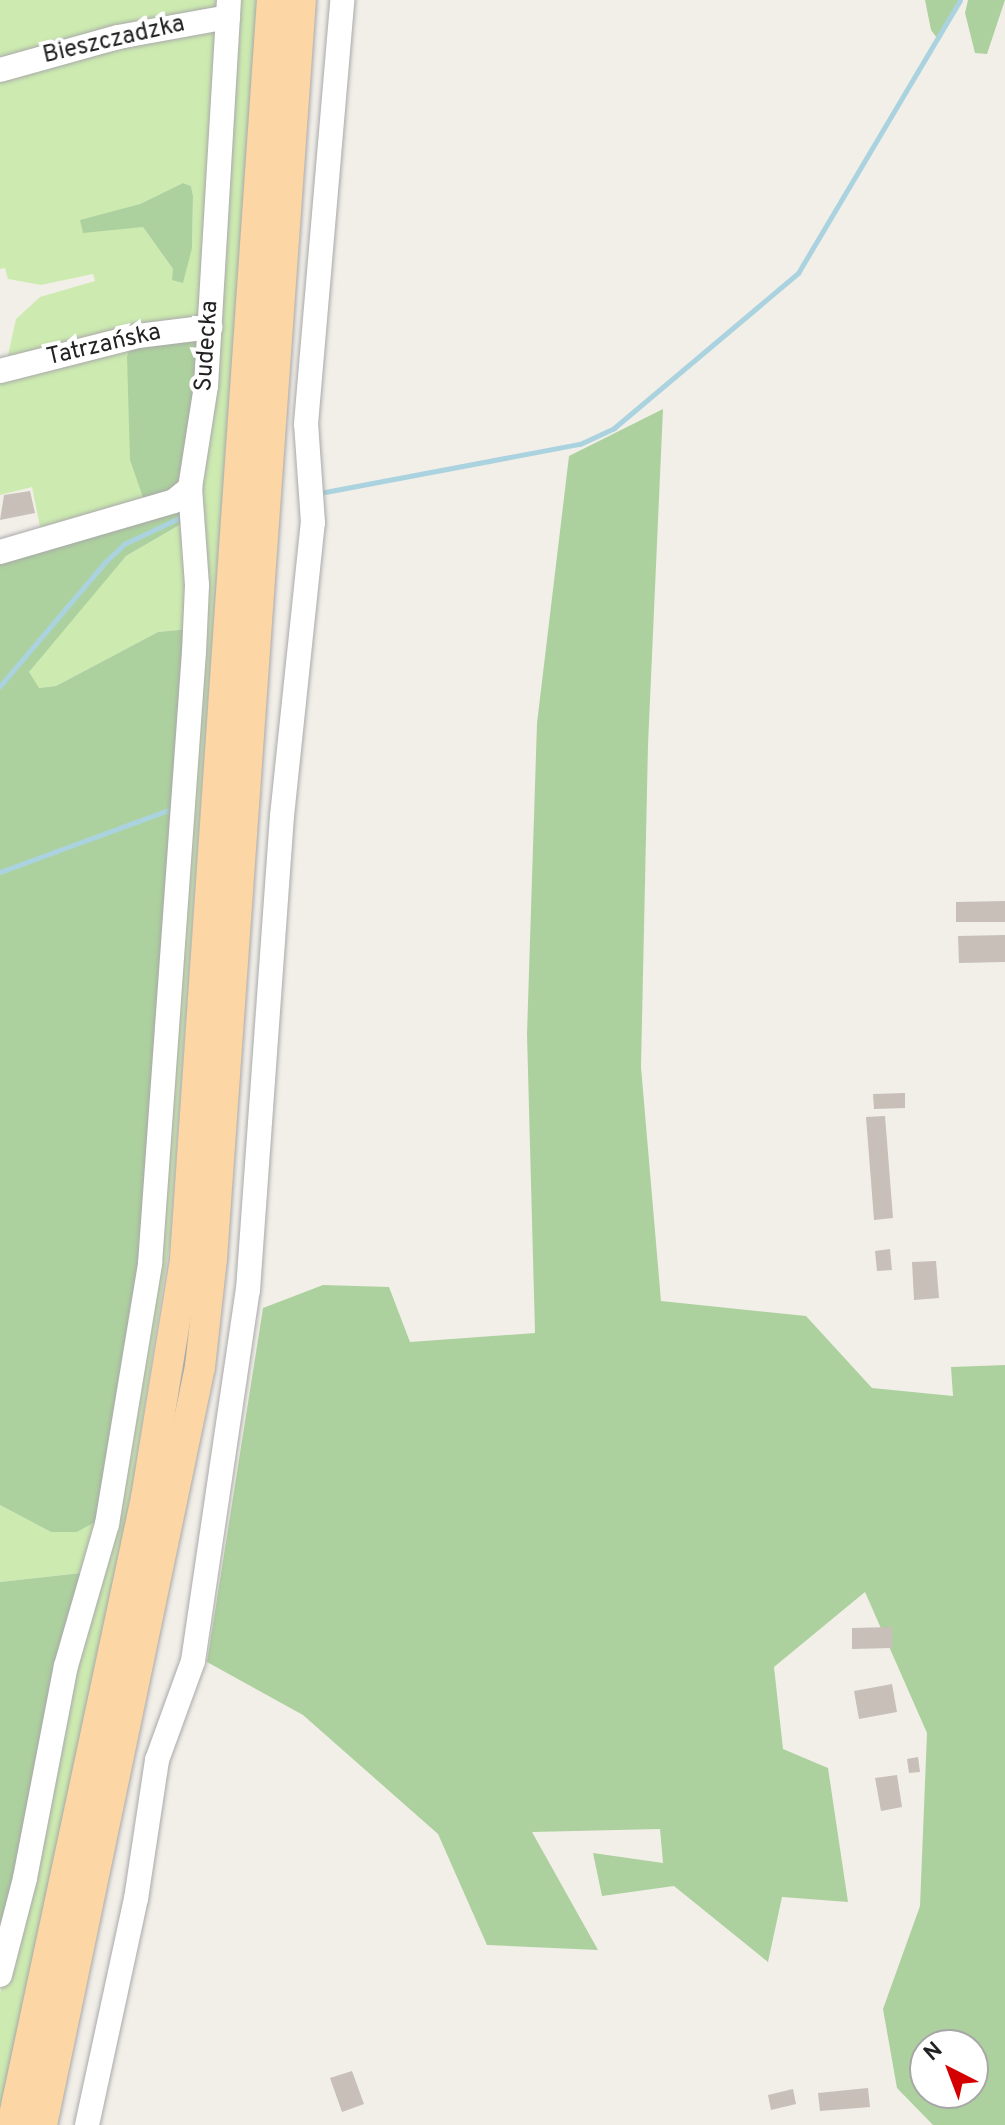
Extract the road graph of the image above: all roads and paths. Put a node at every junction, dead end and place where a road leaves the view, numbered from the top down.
1 (272, 0) edge
2 (301, 0) edge
3 (342, 0) edge
4 (229, 9) edge
5 (0, 70) edge
6 (210, 327) junction
7 (0, 371) edge
8 (190, 488) junction
9 (0, 552) edge
10 (0, 1975) edge
11 (12, 2125) edge
12 (42, 2125) edge
13 (87, 2125) edge

1 - 11 main road
2 - 12 main road
3 - 13 street
4 - 5 street, Bieszczadzka
4 - 6 street, Sudecka
6 - 7 street, Tatrzańska
6 - 8 street, Sudecka
8 - 9 street
8 - 10 street, Sudecka

